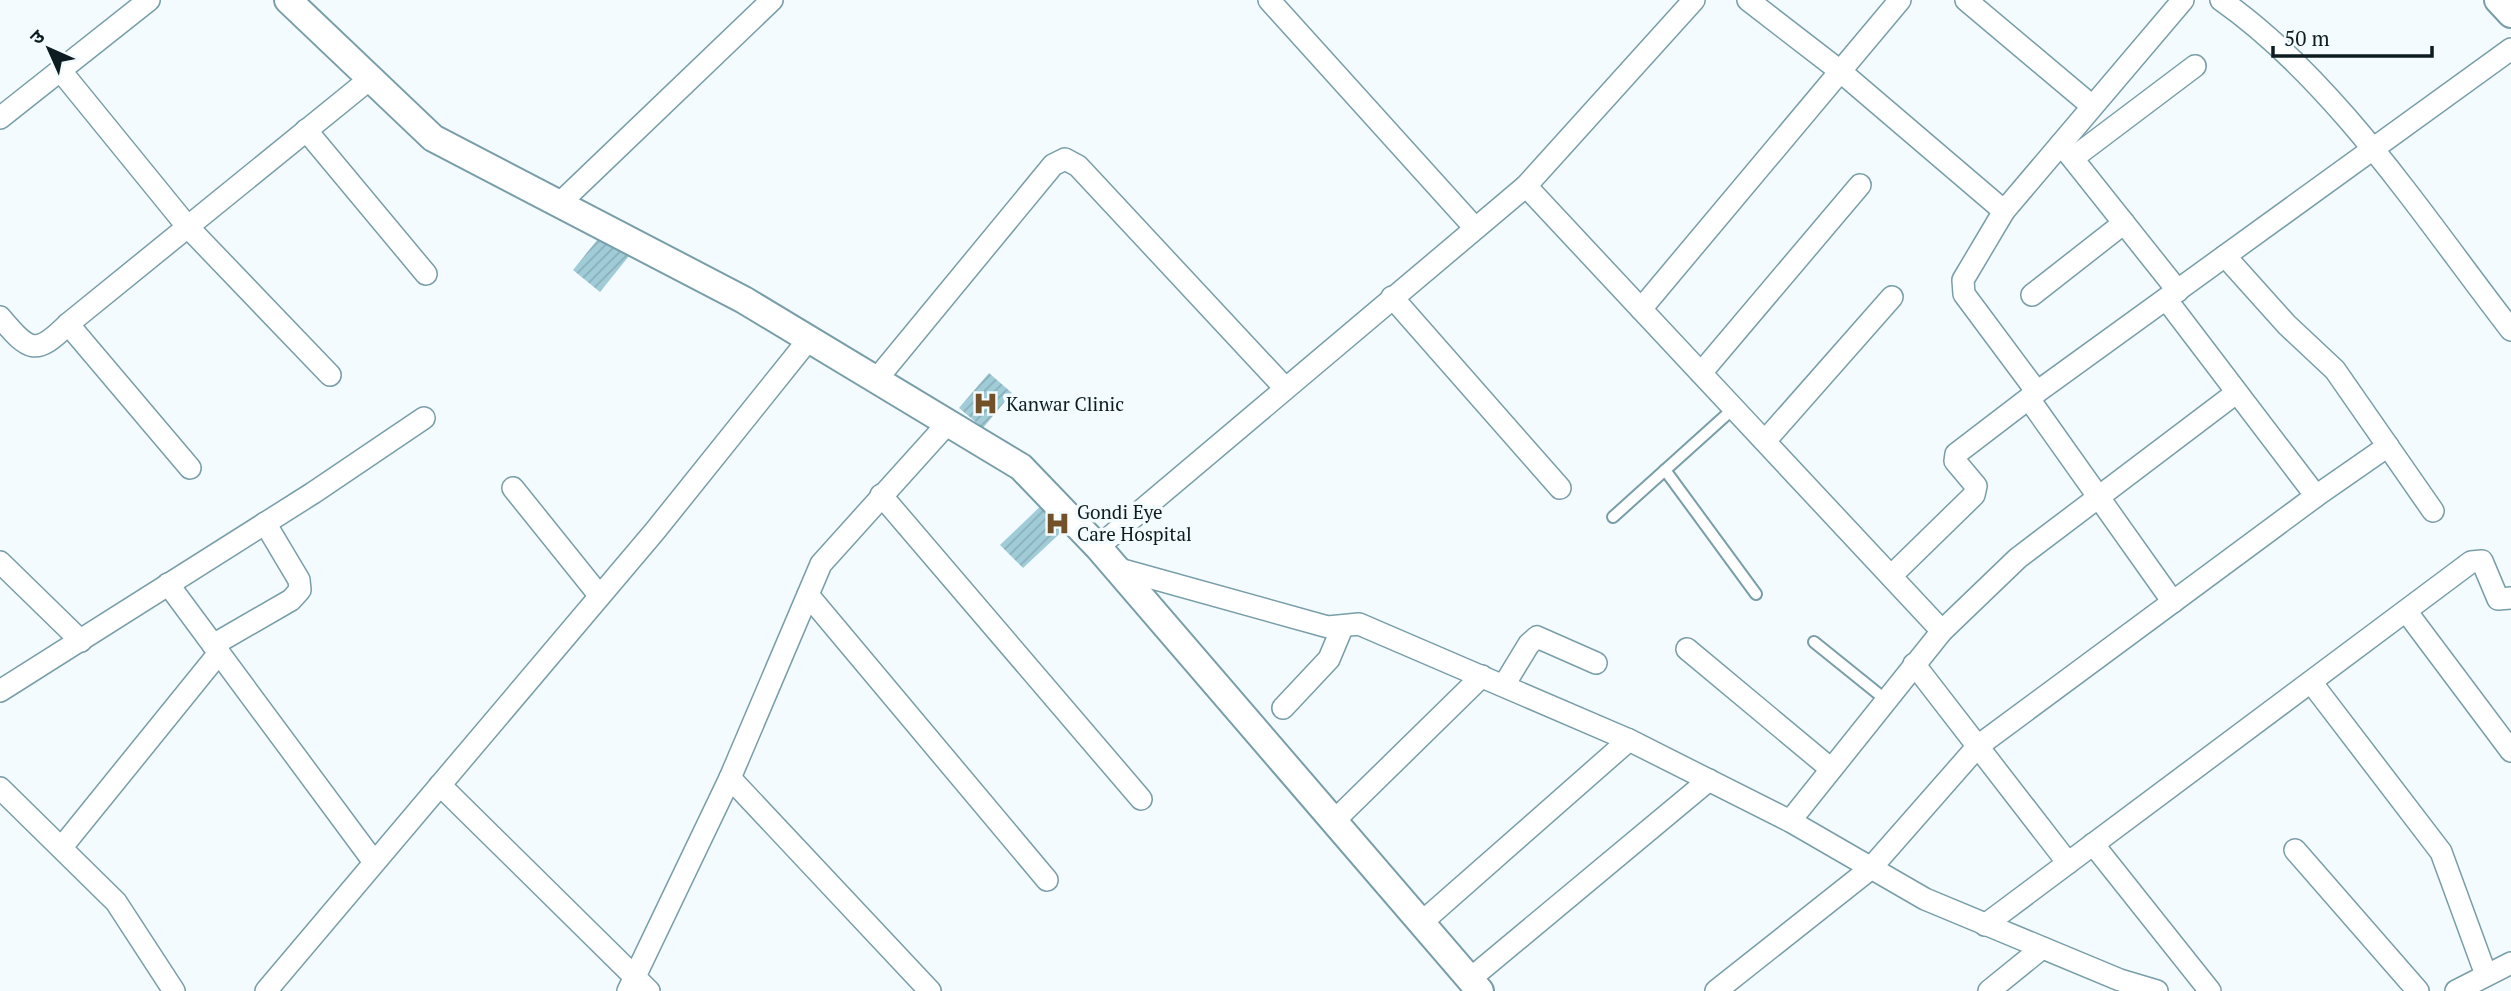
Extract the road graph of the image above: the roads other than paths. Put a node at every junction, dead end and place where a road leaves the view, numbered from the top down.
1 (149, 0) edge
2 (288, 0) edge
3 (772, 0) edge
4 (1269, 0) edge
5 (1693, 0) edge
6 (1748, 0) edge
7 (1900, 0) edge
8 (1966, 0) edge
9 (2221, 0) edge
10 (2498, 0) edge
11 (2178, 1) edge
12 (2511, 14) edge
13 (2511, 49) edge
14 (2195, 66) dead end
15 (60, 70) junction
16 (1840, 71) junction
17 (371, 78) junction
18 (2092, 106) junction
19 (0, 118) edge
20 (306, 130) junction
21 (2372, 150) junction
22 (2067, 151) junction
23 (1860, 185) dead end
24 (1526, 186) junction
25 (559, 204) junction
26 (2004, 211) junction
27 (2124, 223) junction
28 (187, 226) junction
29 (1475, 228) junction
30 (2225, 257) junction
31 (426, 274) dead end
32 (2032, 295) dead end
33 (2172, 295) junction
34 (1392, 297) junction
35 (1892, 297) dead end
36 (1641, 309) junction
37 (0, 317) edge
38 (68, 324) junction
39 (2511, 330) edge
40 (809, 340) junction
41 (1701, 373) junction
42 (330, 376) dead end
43 (876, 380) junction
44 (1285, 388) junction
45 (2236, 393) junction
46 (2033, 396) junction
47 (1734, 408) junction
48 (424, 418) dead end
49 (948, 423) junction
50 (1765, 441) junction
51 (2388, 446) junction
52 (190, 468) dead end
53 (1665, 470) junction
54 (513, 488) dead end
55 (1560, 488) dead end
56 (881, 495) junction
57 (2316, 496) junction
58 (2099, 497) junction
59 (2433, 511) dead end
60 (1613, 517) dead end
61 (265, 523) junction
62 (1098, 547) junction
63 (0, 562) edge
64 (1116, 568) junction
65 (1891, 576) junction
66 (168, 584) junction
67 (1756, 594) dead end
68 (599, 595) junction
69 (808, 595) junction
70 (2511, 598) edge
71 (2173, 602) junction
72 (2406, 611) junction
73 (1342, 628) junction
74 (1942, 631) junction
75 (81, 641) junction
76 (1814, 642) dead end
77 (216, 649) junction
78 (1686, 649) dead end
79 (1596, 663) dead end
80 (1914, 664) junction
81 (1482, 676) junction
82 (2311, 682) junction
83 (1504, 685) junction
84 (0, 691) edge
85 (1886, 700) junction
86 (1283, 708) dead end
87 (1629, 740) junction
88 (1978, 746) junction
89 (2511, 751) edge
90 (1831, 769) junction
91 (730, 778) junction
92 (1709, 780) junction
93 (440, 785) junction
94 (0, 788) edge
95 (1141, 799) dead end
96 (1790, 821) junction
97 (1333, 822) junction
98 (2093, 844) junction
99 (62, 847) junction
100 (2295, 850) dead end
101 (374, 862) junction
102 (2068, 863) junction
103 (1870, 869) junction
104 (1047, 880) dead end
105 (1421, 923) junction
106 (1984, 925) junction
107 (2042, 948) junction
108 (2511, 963) edge
109 (2486, 975) junction
110 (1475, 985) edge
111 (637, 986) edge
112 (174, 991) edge
113 (265, 991) edge
114 (930, 991) edge
115 (1716, 991) edge
116 (1989, 991) edge
117 (2157, 991) edge
118 (2210, 991) edge
119 (2418, 991) edge
120 (2456, 991) edge

1 - 15 street
2 - 17 street
3 - 25 street
4 - 29 street
5 - 24 street
6 - 16 street
7 - 16 street
8 - 18 street
9 - 21 street
10 - 12 street
11 - 18 street
13 - 21 street
14 - 22 street
15 - 19 street
15 - 28 street
16 - 26 street
16 - 36 street
17 - 20 street
17 - 25 street
18 - 22 street
20 - 28 street
20 - 31 street
21 - 30 street
21 - 39 street
22 - 26 street
22 - 27 street
23 - 41 street
24 - 29 street
24 - 36 street
25 - 40 street
26 - 46 street
27 - 32 street
27 - 33 street
28 - 38 street
28 - 42 street
29 - 34 street
30 - 33 street
30 - 51 street
33 - 45 street
33 - 46 street
34 - 44 street
34 - 55 street
35 - 50 street
36 - 41 street
37 - 38 street
38 - 52 street
40 - 43 street
40 - 68 street
41 - 47 street
43 - 44 street
43 - 49 street
44 - 62 street
45 - 57 street
45 - 58 street
46 - 58 street
46 - 65 street
47 - 50 street
47 - 53 lane
48 - 61 street
49 - 56 street
49 - 62 street
50 - 65 street
51 - 57 street
51 - 59 street
53 - 60 lane
53 - 67 lane
54 - 68 street
56 - 69 street
56 - 95 street
57 - 71 street
58 - 71 street
58 - 74 street
61 - 66 street
61 - 77 street
62 - 64 street
63 - 75 street
64 - 73 street
64 - 97 street
65 - 74 street
66 - 75 street
66 - 77 street
68 - 93 street
69 - 91 street
69 - 104 street
70 - 72 street
71 - 88 street
72 - 82 street
72 - 89 street
73 - 81 street
73 - 86 street
74 - 80 street
75 - 84 street
76 - 85 lane
77 - 99 street
77 - 101 street
78 - 90 street
79 - 83 street
80 - 85 street
80 - 88 street
81 - 83 street
81 - 97 street
82 - 98 street
82 - 109 street
83 - 87 street
85 - 90 street
87 - 92 street
87 - 105 street
88 - 102 street
88 - 103 street
90 - 96 street
91 - 111 street
91 - 114 street
92 - 96 street
92 - 110 street
93 - 101 street
93 - 111 street
94 - 99 street
96 - 103 street
97 - 105 street
98 - 102 street
98 - 118 street
99 - 112 street
100 - 119 street
101 - 113 street
102 - 106 street
103 - 106 street
103 - 115 street
105 - 110 street
106 - 107 street
107 - 116 street
107 - 117 street
108 - 109 street
109 - 120 street

